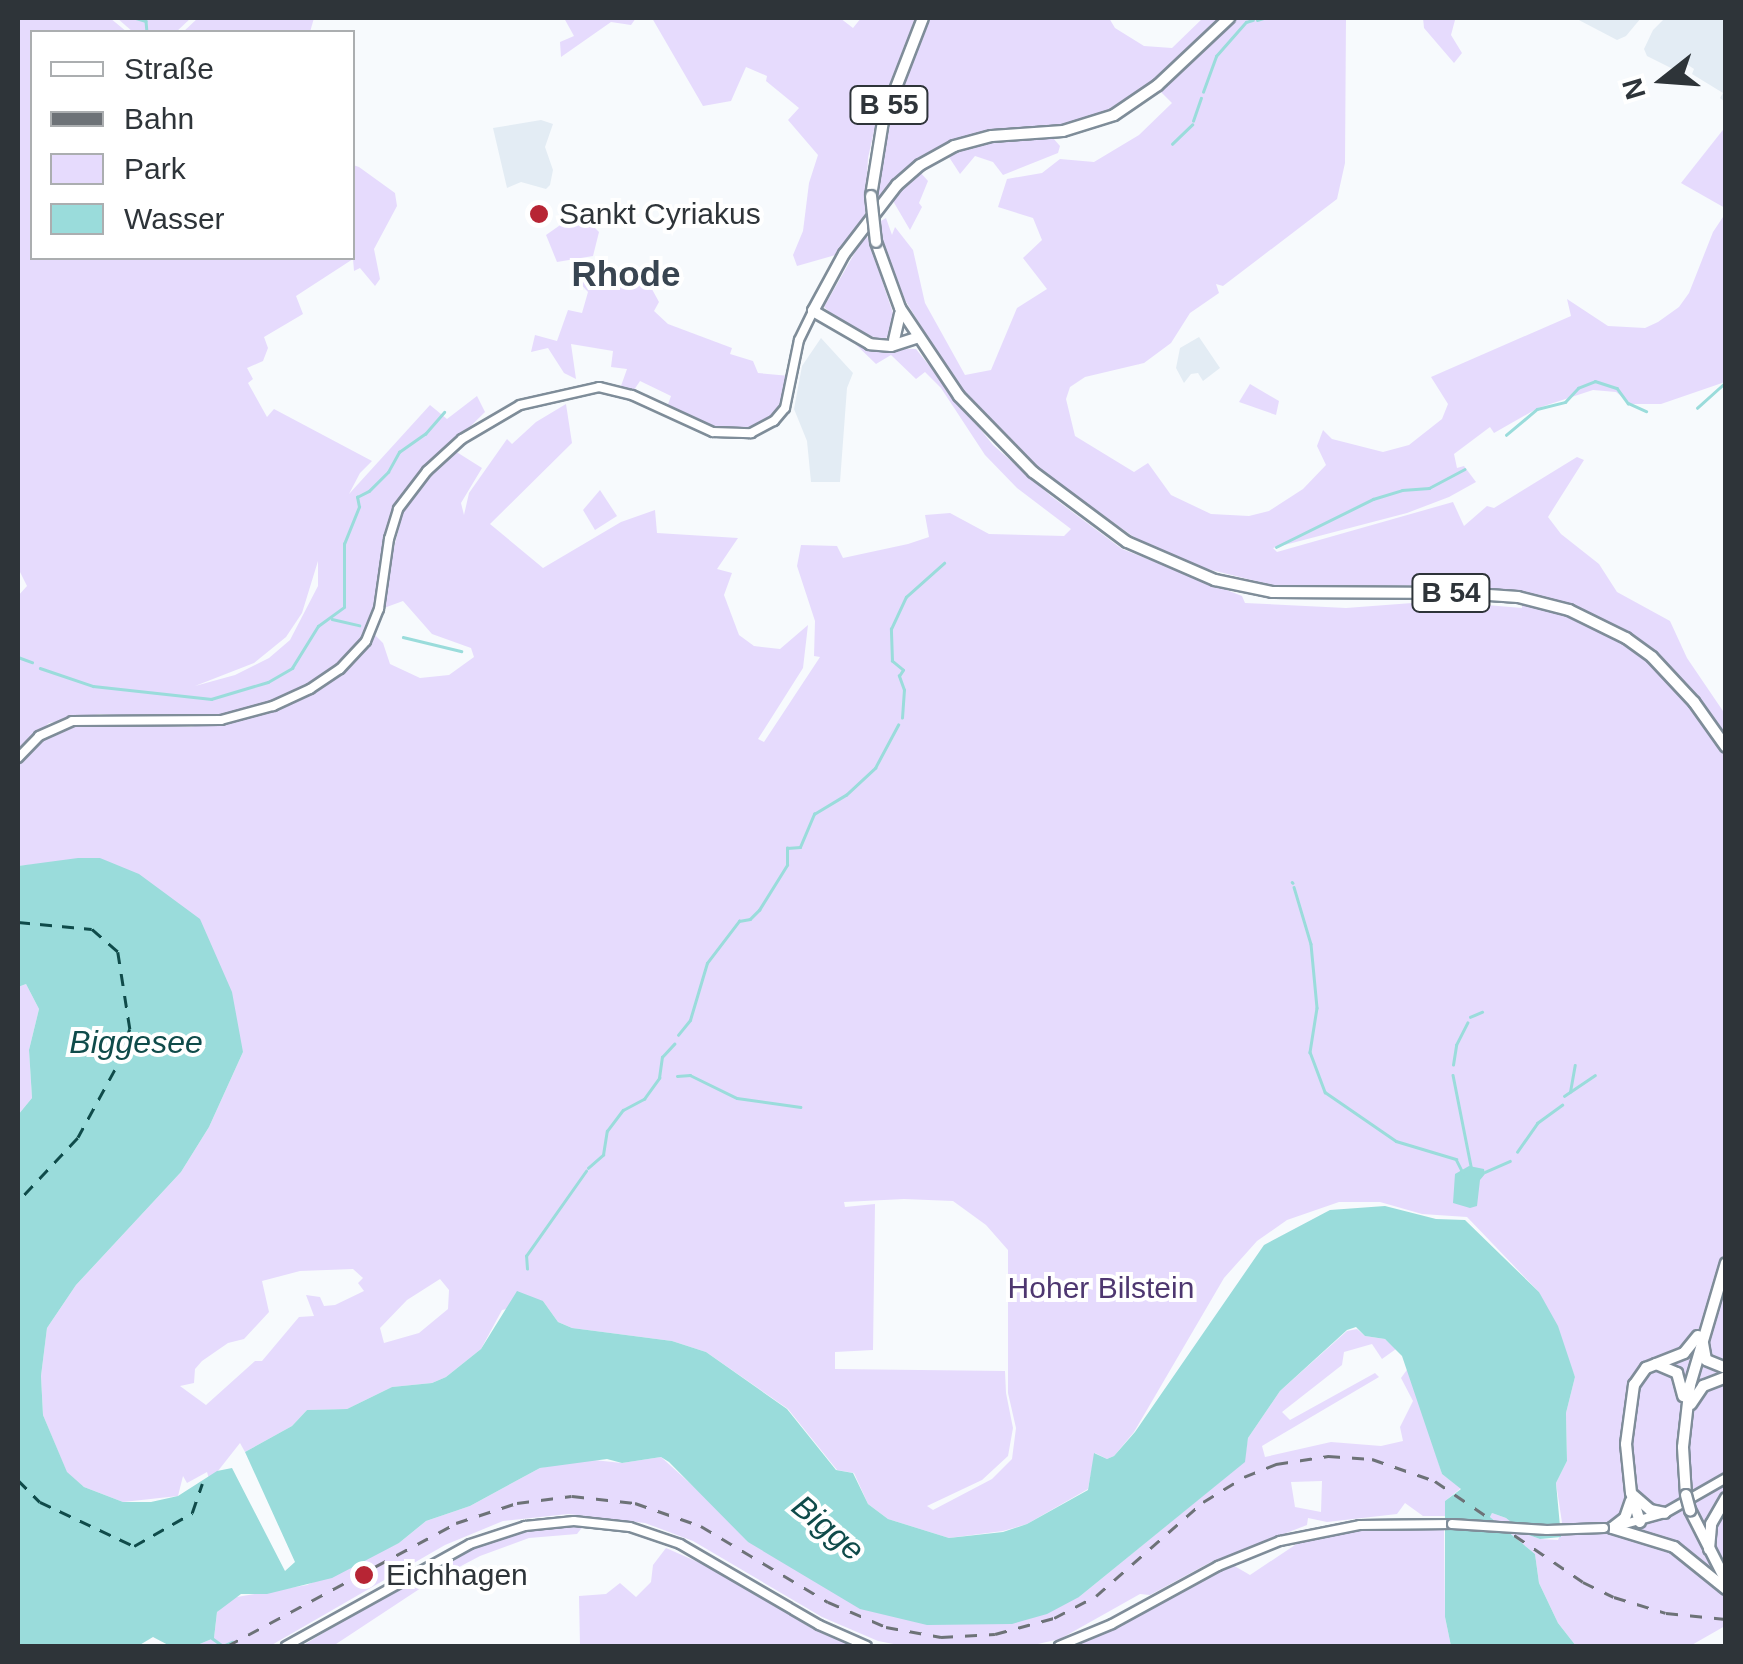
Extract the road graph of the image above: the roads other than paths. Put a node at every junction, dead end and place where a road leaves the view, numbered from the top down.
1 (923, 18) edge
2 (1229, 18) edge
3 (900, 308) junction
4 (813, 311) junction
5 (914, 334) junction
6 (894, 340) junction
7 (878, 346) junction
8 (1726, 747) edge
9 (18, 758) edge
10 (1726, 1263) edge
11 (1704, 1327) junction
12 (1656, 1364) junction
13 (1726, 1368) edge
14 (1726, 1377) edge
15 (1684, 1418) junction
16 (1726, 1478) edge
17 (1631, 1493) junction
18 (1726, 1498) edge
19 (1665, 1513) junction
20 (1640, 1522) junction
21 (1608, 1528) junction
22 (1709, 1554) junction
23 (1723, 1582) edge
24 (286, 1646) edge
25 (867, 1646) edge
26 (1059, 1646) edge

1 - 3 main road, B 55, bridge
2 - 4 main road
3 - 5 main road, B 55
3 - 6 main road
4 - 7 main road
4 - 9 main road
5 - 6 main road
5 - 7 main road
5 - 8 main road, B 54
6 - 7 main road
10 - 11 main road
11 - 12 main road
11 - 13 main road
11 - 15 main road
12 - 15 main road
12 - 17 main road
14 - 15 main road
15 - 22 main road, bridge
16 - 19 main road
17 - 19 main road
17 - 20 main road
17 - 21 main road
18 - 22 main road
19 - 20 main road
20 - 21 main road
21 - 23 main road
21 - 26 main road, bridge
22 - 23 main road
24 - 25 main road

